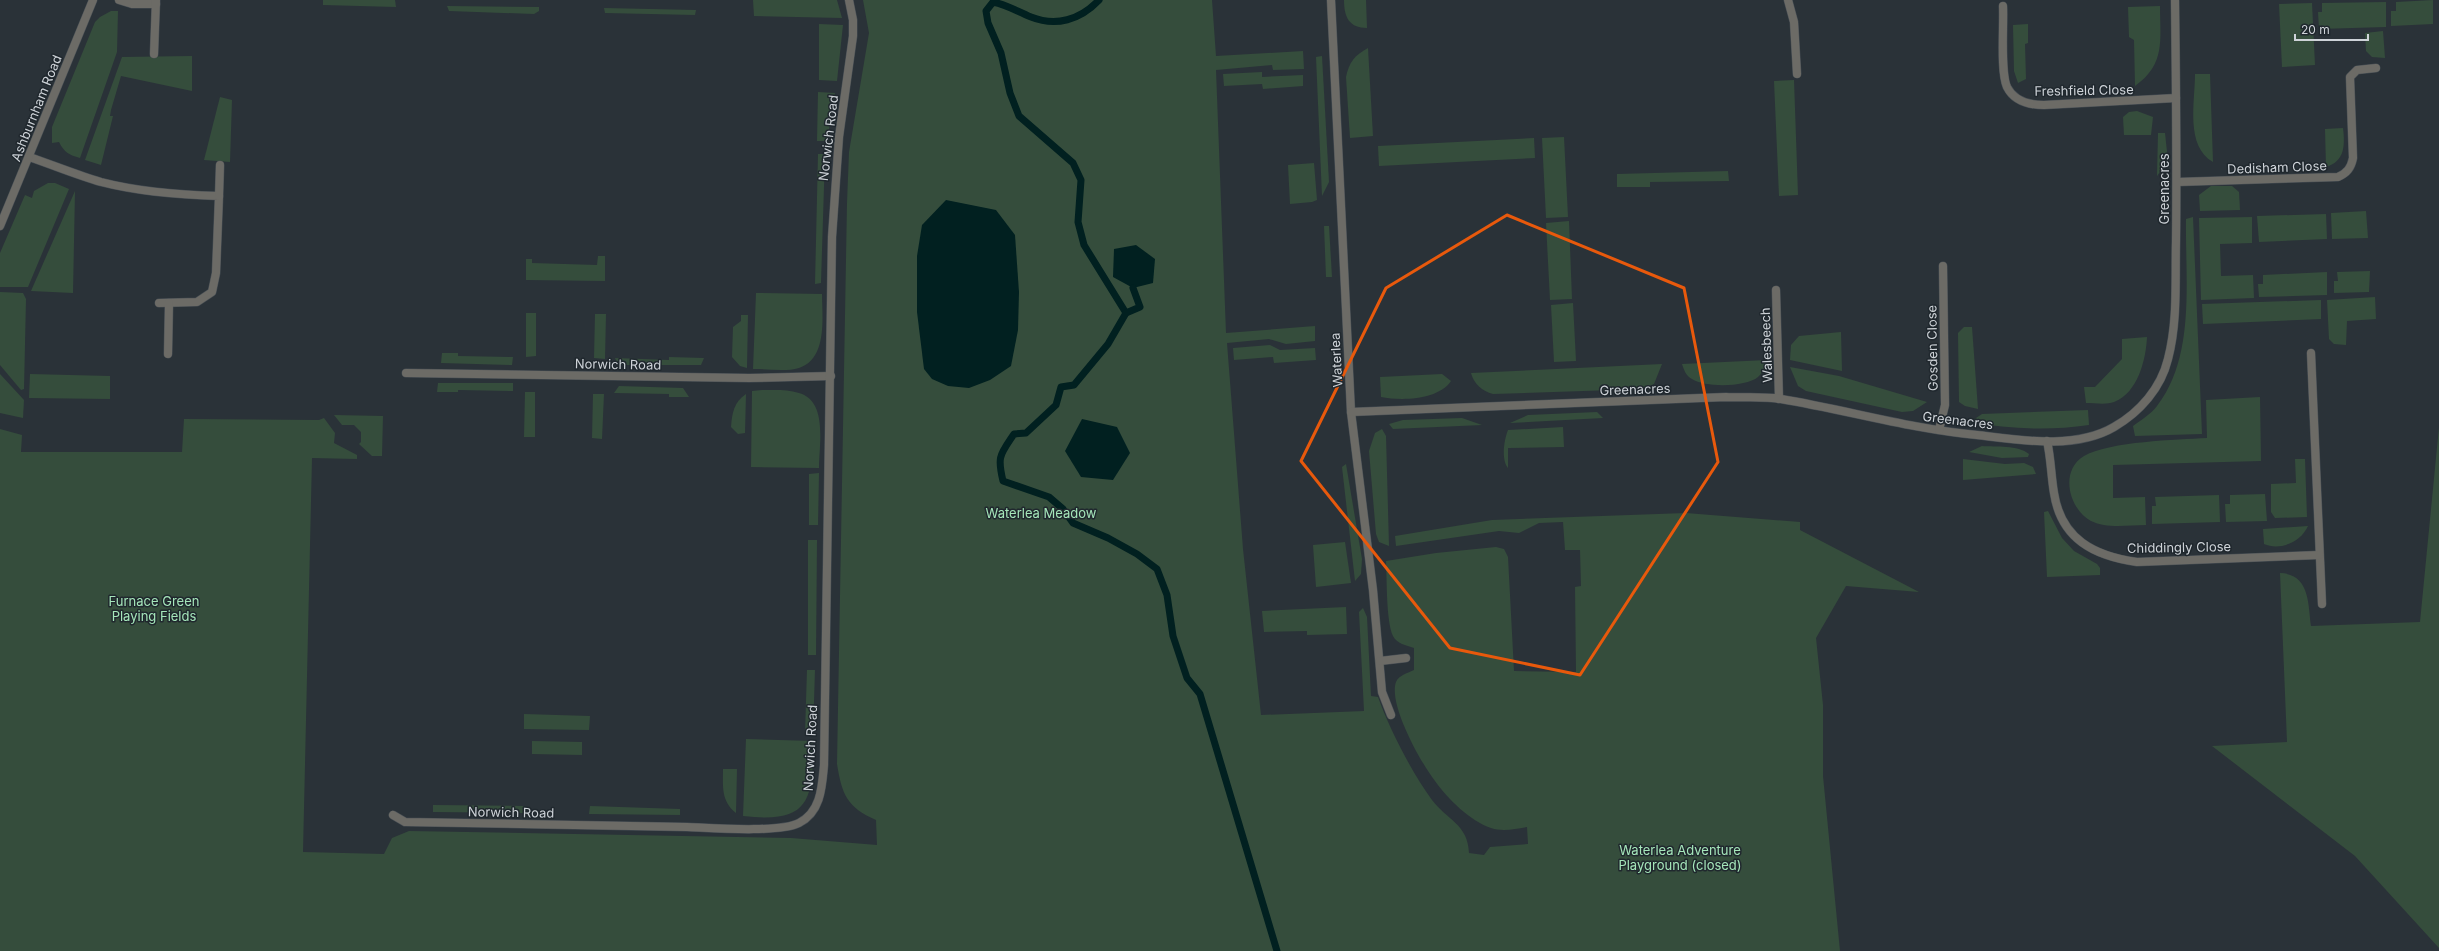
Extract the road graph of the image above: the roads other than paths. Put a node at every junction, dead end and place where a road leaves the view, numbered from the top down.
1 (93, 0) edge
2 (119, 0) edge
3 (849, 0) edge
4 (1331, 0) edge
5 (1788, 0) edge
6 (2175, 0) edge
7 (156, 2) edge
8 (2004, 6) dead end
9 (154, 54) dead end
10 (2376, 68) dead end
11 (1797, 74) dead end
12 (2176, 98) junction
13 (29, 157) junction
14 (220, 165) dead end
15 (2177, 182) junction
16 (219, 196) junction
17 (0, 226) edge
18 (1943, 266) dead end
19 (1776, 290) dead end
20 (159, 302) dead end
21 (169, 303) junction
22 (2311, 353) dead end
23 (168, 354) dead end
24 (406, 373) dead end
25 (831, 376) junction
26 (1779, 399) junction
27 (1351, 412) junction
28 (1939, 430) junction
29 (2047, 441) junction
30 (2319, 555) junction
31 (2322, 604) dead end
32 (1406, 658) dead end
33 (1380, 661) junction
34 (1391, 715) dead end
35 (393, 815) dead end

1 - 13 street, Ashburnham Road
2 - 7 street
3 - 25 street, Norwich Road
4 - 27 street, Waterlea
5 - 11 street
6 - 12 street, Greenacres
7 - 9 street
8 - 12 street, Freshfield Close
10 - 15 street, Dedisham Close
12 - 15 street, Greenacres
13 - 16 street
13 - 17 street, Ashburnham Road
14 - 16 street
15 - 29 street, Greenacres
16 - 21 street
18 - 28 street, Gosden Close
19 - 26 street, Walesbeech
20 - 21 street
21 - 23 street
22 - 30 street
24 - 25 street, Norwich Road
25 - 35 street, Norwich Road
26 - 27 street, Greenacres
26 - 28 street, Greenacres
27 - 33 street, Waterlea
28 - 29 street, Greenacres
29 - 30 street, Chiddingly Close
30 - 31 street
32 - 33 street
33 - 34 street, Waterlea

